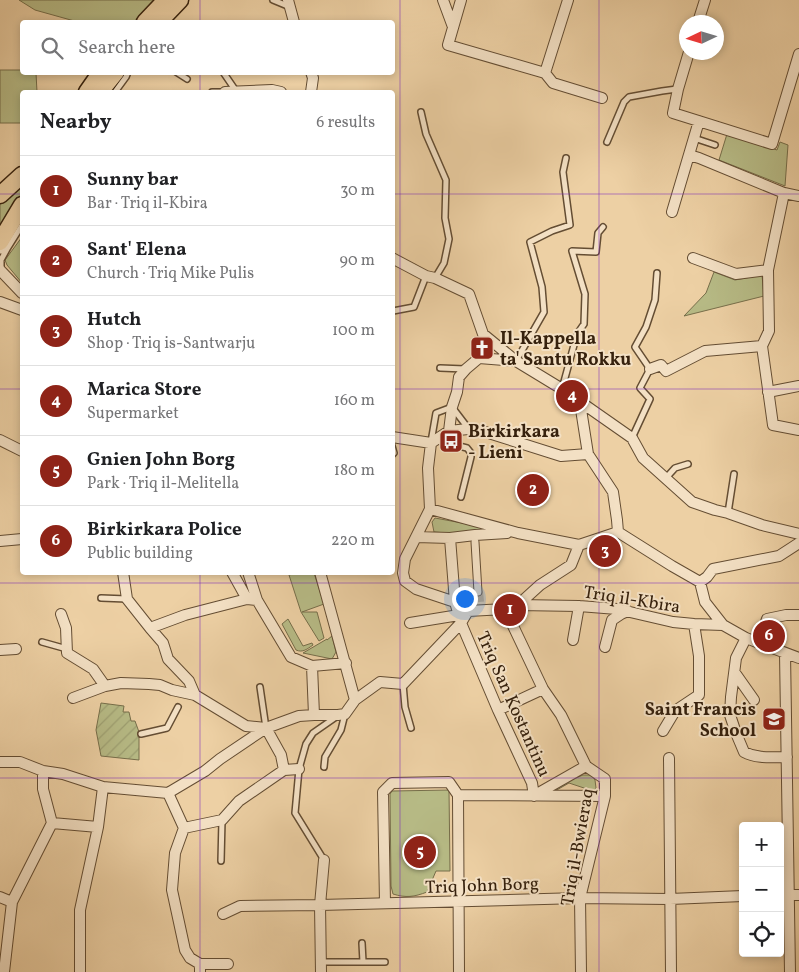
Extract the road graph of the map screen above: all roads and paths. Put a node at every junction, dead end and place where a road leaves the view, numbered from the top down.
1 (165, 0) edge
2 (180, 0) edge
3 (273, 0) edge
4 (443, 0) edge
5 (461, 0) edge
6 (568, 0) edge
7 (704, 0) edge
8 (289, 4) edge
9 (700, 15) edge
10 (147, 20) edge
11 (161, 20) edge
12 (293, 20) edge
13 (453, 27) junction
14 (799, 54) edge
15 (687, 60) edge
16 (545, 73) junction
17 (99, 75) edge
18 (114, 75) edge
19 (127, 75) edge
20 (181, 75) edge
21 (225, 75) edge
22 (312, 75) edge
23 (187, 79) dead end
24 (678, 89) junction
25 (88, 90) edge
26 (102, 90) edge
27 (116, 90) edge
28 (236, 90) edge
29 (311, 90) edge
30 (602, 98) dead end
31 (421, 112) dead end
32 (699, 121) junction
33 (693, 138) junction
34 (608, 142) dead end
35 (715, 145) dead end
36 (689, 155) junction
37 (566, 158) dead end
38 (20, 177) edge
39 (784, 192) junction
40 (0, 195) edge
41 (799, 196) edge
42 (20, 208) edge
43 (672, 212) dead end
44 (20, 227) edge
45 (603, 227) dead end
46 (3, 246) edge
47 (0, 251) edge
48 (693, 258) dead end
49 (395, 259) edge
50 (1, 270) edge
51 (768, 270) junction
52 (657, 273) dead end
53 (431, 277) junction
54 (20, 291) edge
55 (0, 302) edge
56 (20, 309) edge
57 (395, 311) edge
58 (762, 346) junction
59 (516, 361) junction
60 (440, 368) dead end
61 (466, 369) junction
62 (650, 369) junction
63 (799, 386) edge
64 (562, 389) junction
65 (768, 392) junction
66 (580, 403) junction
67 (452, 407) junction
68 (468, 428) junction
69 (799, 430) edge
70 (449, 431) junction
71 (395, 438) edge
72 (632, 438) junction
73 (0, 440) edge
74 (433, 441) junction
75 (20, 450) edge
76 (588, 454) junction
77 (688, 464) dead end
78 (734, 474) dead end
79 (665, 479) junction
80 (461, 497) dead end
81 (430, 509) junction
82 (728, 513) junction
83 (618, 532) junction
84 (518, 533) junction
85 (799, 534) edge
86 (416, 537) junction
87 (450, 538) junction
88 (20, 539) edge
89 (0, 541) edge
90 (475, 542) dead end
91 (799, 543) edge
92 (579, 545) junction
93 (123, 575) edge
94 (234, 575) edge
95 (248, 575) edge
96 (321, 575) edge
97 (700, 582) junction
98 (478, 592) tunnel mouth
99 (101, 598) dead end
100 (127, 599) junction
101 (252, 600) junction
102 (456, 602) junction
103 (518, 605) junction
104 (580, 606) junction
105 (506, 609) junction
106 (628, 611) junction
107 (61, 614) dead end
108 (799, 615) edge
109 (460, 619) junction
110 (410, 623) dead end
111 (694, 624) junction
112 (723, 625) junction
113 (150, 628) junction
114 (746, 638) junction
115 (573, 640) dead end
116 (42, 642) dead end
117 (759, 643) junction
118 (605, 647) dead end
119 (16, 649) dead end
120 (67, 649) junction
121 (0, 650) edge
122 (786, 653) junction
123 (799, 658) edge
124 (346, 663) junction
125 (312, 666) junction
126 (735, 673) junction
127 (403, 684) junction
128 (105, 686) junction
129 (260, 687) dead end
130 (543, 689) junction
131 (195, 695) junction
132 (73, 698) dead end
133 (355, 700) junction
134 (754, 700) dead end
135 (178, 707) dead end
136 (498, 710) junction
137 (342, 714) junction
138 (314, 715) junction
139 (266, 728) junction
140 (411, 728) dead end
141 (663, 731) dead end
142 (141, 734) dead end
143 (786, 757) junction
144 (669, 758) dead end
145 (0, 762) edge
146 (586, 766) junction
147 (324, 767) dead end
148 (299, 769) junction
149 (284, 770) junction
150 (43, 771) junction
151 (103, 787) junction
152 (168, 793) junction
153 (458, 795) junction
154 (534, 796) junction
155 (605, 796) junction
156 (222, 820) junction
157 (52, 823) junction
158 (98, 827) junction
159 (184, 828) junction
160 (324, 860) joint
161 (221, 861) dead end
162 (784, 895) edge
163 (799, 895) edge
164 (739, 896) edge
165 (0, 897) edge
166 (580, 898) junction
167 (670, 899) junction
168 (12, 902) junction
169 (459, 902) junction
170 (385, 903) junction
171 (320, 905) junction
172 (223, 914) dead end
173 (362, 943) dead end
174 (363, 962) junction
175 (385, 962) dead end
176 (228, 964) dead end
177 (321, 967) edge
178 (200, 968) edge
179 (4, 972) edge
180 (80, 972) edge
181 (459, 972) edge
182 (581, 972) edge
183 (671, 972) edge
184 (790, 972) edge

1 - 10 highway
2 - 11 highway
3 - 8 lane
4 - 13 street
5 - 13 street
6 - 16 street
7 - 9 street
8 - 12 street
13 - 16 street
14 - 32 street
15 - 24 street
16 - 30 street
17 - 25 highway
18 - 26 highway
19 - 27 lane
20 - 23 lane
21 - 28 lane
22 - 29 street
24 - 32 street
24 - 34 lane
31 - 53 lane
32 - 33 street
33 - 35 lane
33 - 36 street
36 - 39 street
36 - 43 street
37 - 59 lane
38 - 40 highway
39 - 41 street
39 - 51 street
42 - 46 highway
44 - 46 lane
45 - 64 lane
46 - 47 lane
46 - 50 lane
48 - 51 street
49 - 53 street
50 - 54 street
51 - 58 street
52 - 62 lane
53 - 57 lane
53 - 59 street
55 - 56 street
58 - 62 street
58 - 65 street
59 - 61 street
59 - 64 street
60 - 61 lane
61 - 67 street
62 - 72 lane
63 - 65 street
64 - 66 street
65 - 69 street
66 - 72 street
66 - 76 street
67 - 68 lane
67 - 70 street
67 - 74 lane
68 - 70 street
68 - 76 street
70 - 74 street
71 - 74 street
72 - 79 street
73 - 75 street
74 - 80 lane
74 - 81 street
76 - 83 street
77 - 79 lane
78 - 82 lane
79 - 82 street
81 - 84 street
81 - 86 street
82 - 85 street
83 - 92 street
83 - 97 street
84 - 87 street
84 - 92 street
86 - 87 street
86 - 102 street
87 - 102 street, Triq San Kostantinu
88 - 89 street
90 - 98 street
91 - 97 street
92 - 103 street
93 - 100 street
94 - 101 street
95 - 101 street
96 - 124 street
97 - 112 street
99 - 100 lane
100 - 113 street
101 - 113 street
101 - 125 street
102 - 109 street, Triq San Kostantinu
103 - 104 street, Triq il-Kbira
103 - 105 street, Triq il-Kbira
104 - 106 street, Triq il-Kbira
104 - 115 street
105 - 109 street, Triq il-Kbira
105 - 130 street, Triq il-Bwieraq
106 - 111 street, Triq il-Kbira
106 - 118 street
107 - 120 street
108 - 117 street
109 - 110 street
109 - 127 street
109 - 136 street, Triq San Kostantinu
111 - 112 street, Triq il-Kbira
111 - 141 street
112 - 114 street, Triq il-Kbira
113 - 131 street
114 - 117 street, Triq il-Kbira
114 - 126 street
116 - 120 lane
117 - 122 street, Triq il-Kbira
119 - 121 street
120 - 128 street
122 - 123 street, Triq il-Kbira
122 - 143 street
124 - 125 street
124 - 133 street
125 - 138 street
126 - 134 street
126 - 143 street
127 - 133 street
127 - 140 lane
128 - 131 street
128 - 132 street
129 - 139 lane
130 - 136 street
130 - 146 street, Triq il-Bwieraq
131 - 139 street
133 - 137 street
135 - 142 lane
136 - 154 street, Triq San Kostantinu
137 - 138 street
137 - 147 lane
137 - 148 lane
138 - 139 street
139 - 149 street
139 - 152 street
143 - 162 street
144 - 167 street
145 - 150 street
146 - 154 street
146 - 155 street, Triq il-Bwieraq
148 - 149 street
148 - 160 lane
149 - 156 street
150 - 151 street
150 - 157 street
151 - 152 street
151 - 158 street
152 - 159 street
153 - 154 street
153 - 169 street
153 - 170 street
154 - 155 street
155 - 166 street, Triq il-Bwieraq
156 - 159 street
156 - 161 lane
157 - 158 street
157 - 168 street
158 - 180 street
159 - 178 street
160 - 171 street
162 - 163 street
162 - 184 street
164 - 167 street, Triq John Borg
165 - 168 street
166 - 167 street, Triq John Borg
166 - 169 street, Triq John Borg
166 - 182 street, Triq il-Bwieraq
167 - 183 street
168 - 179 street
169 - 170 street, Triq John Borg
169 - 181 street
170 - 171 street, Triq John Borg
171 - 172 street, Triq John Borg
171 - 177 street
173 - 174 lane
174 - 175 lane
174 - 177 lane
176 - 178 street

